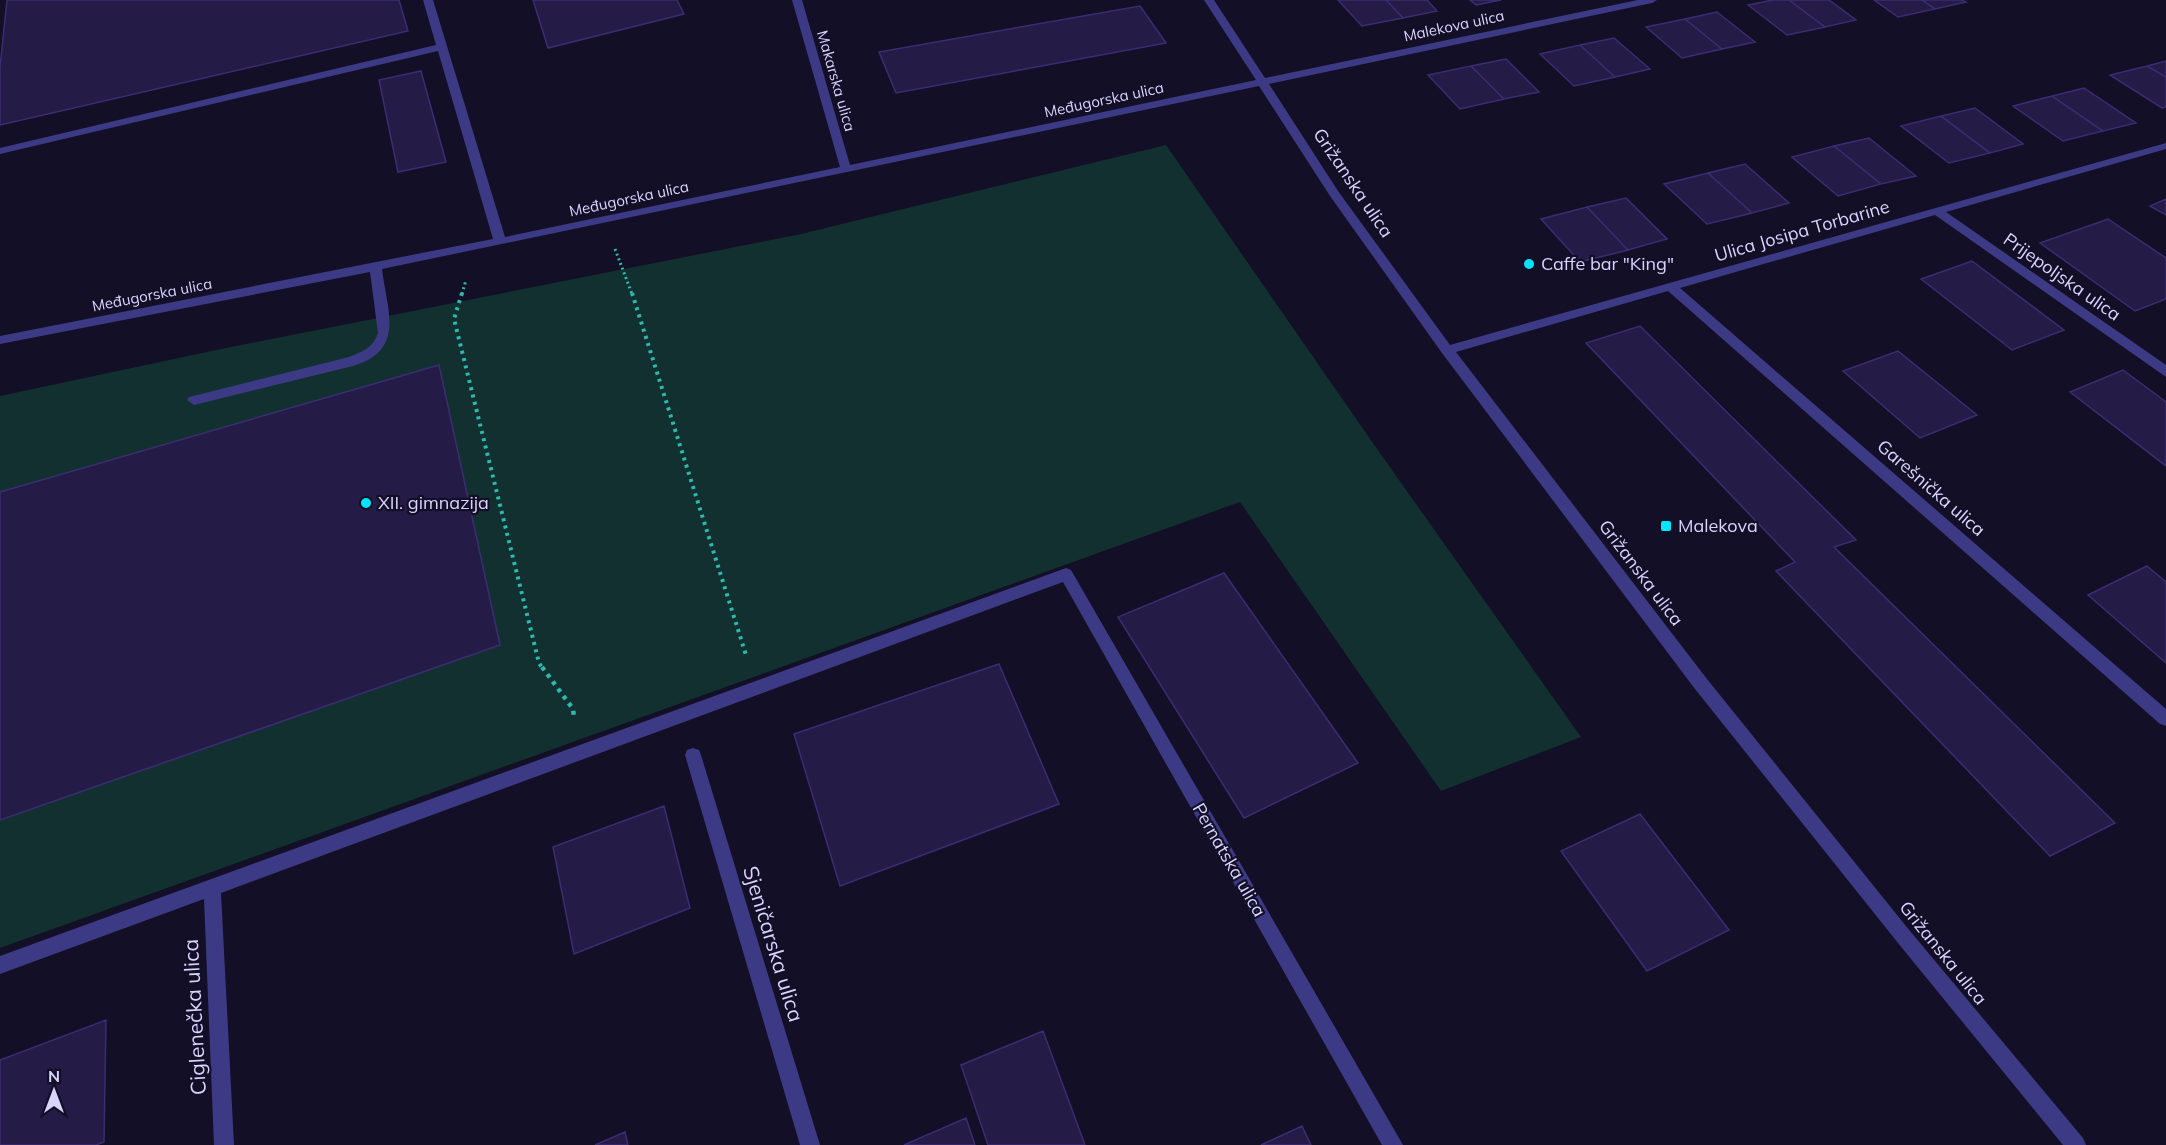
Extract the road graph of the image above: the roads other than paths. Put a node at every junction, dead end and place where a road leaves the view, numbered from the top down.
1 (428, 0) edge
2 (797, 0) edge
3 (1209, 0) edge
4 (1652, 0) edge
5 (441, 47) junction
6 (1262, 81) junction
7 (2166, 146) edge
8 (0, 151) edge
9 (846, 170) junction
10 (1936, 211) junction
11 (500, 242) junction
12 (375, 266) junction
13 (1671, 287) junction
14 (0, 340) edge
15 (1447, 350) junction
16 (2166, 372) edge
17 (194, 400) dead end
18 (2166, 719) edge
19 (693, 755) dead end
20 (212, 887) junction
21 (0, 965) edge
22 (224, 1145) edge
23 (810, 1145) edge
24 (1393, 1145) edge
25 (2076, 1145) edge

1 - 5 street
2 - 9 street, Makarska ulica
3 - 6 street, Grižanska ulica
4 - 6 street, Malekova ulica
5 - 8 street
5 - 11 street
6 - 9 street, Međugorska ulica
6 - 15 street, Grižanska ulica
7 - 10 street, Ulica Josipa Torbarine
9 - 11 street, Međugorska ulica
10 - 13 street, Ulica Josipa Torbarine
10 - 16 street, Prijepoljska ulica
11 - 12 street, Međugorska ulica
12 - 14 street, Međugorska ulica
12 - 17 street
13 - 15 street, Ulica Josipa Torbarine
13 - 18 street, Garešnička ulica
15 - 25 street, Grižanska ulica
19 - 23 street, Sjeničarska ulica
20 - 21 street
20 - 22 street, Ciglenečka ulica
20 - 24 street, Pernatska ulica

